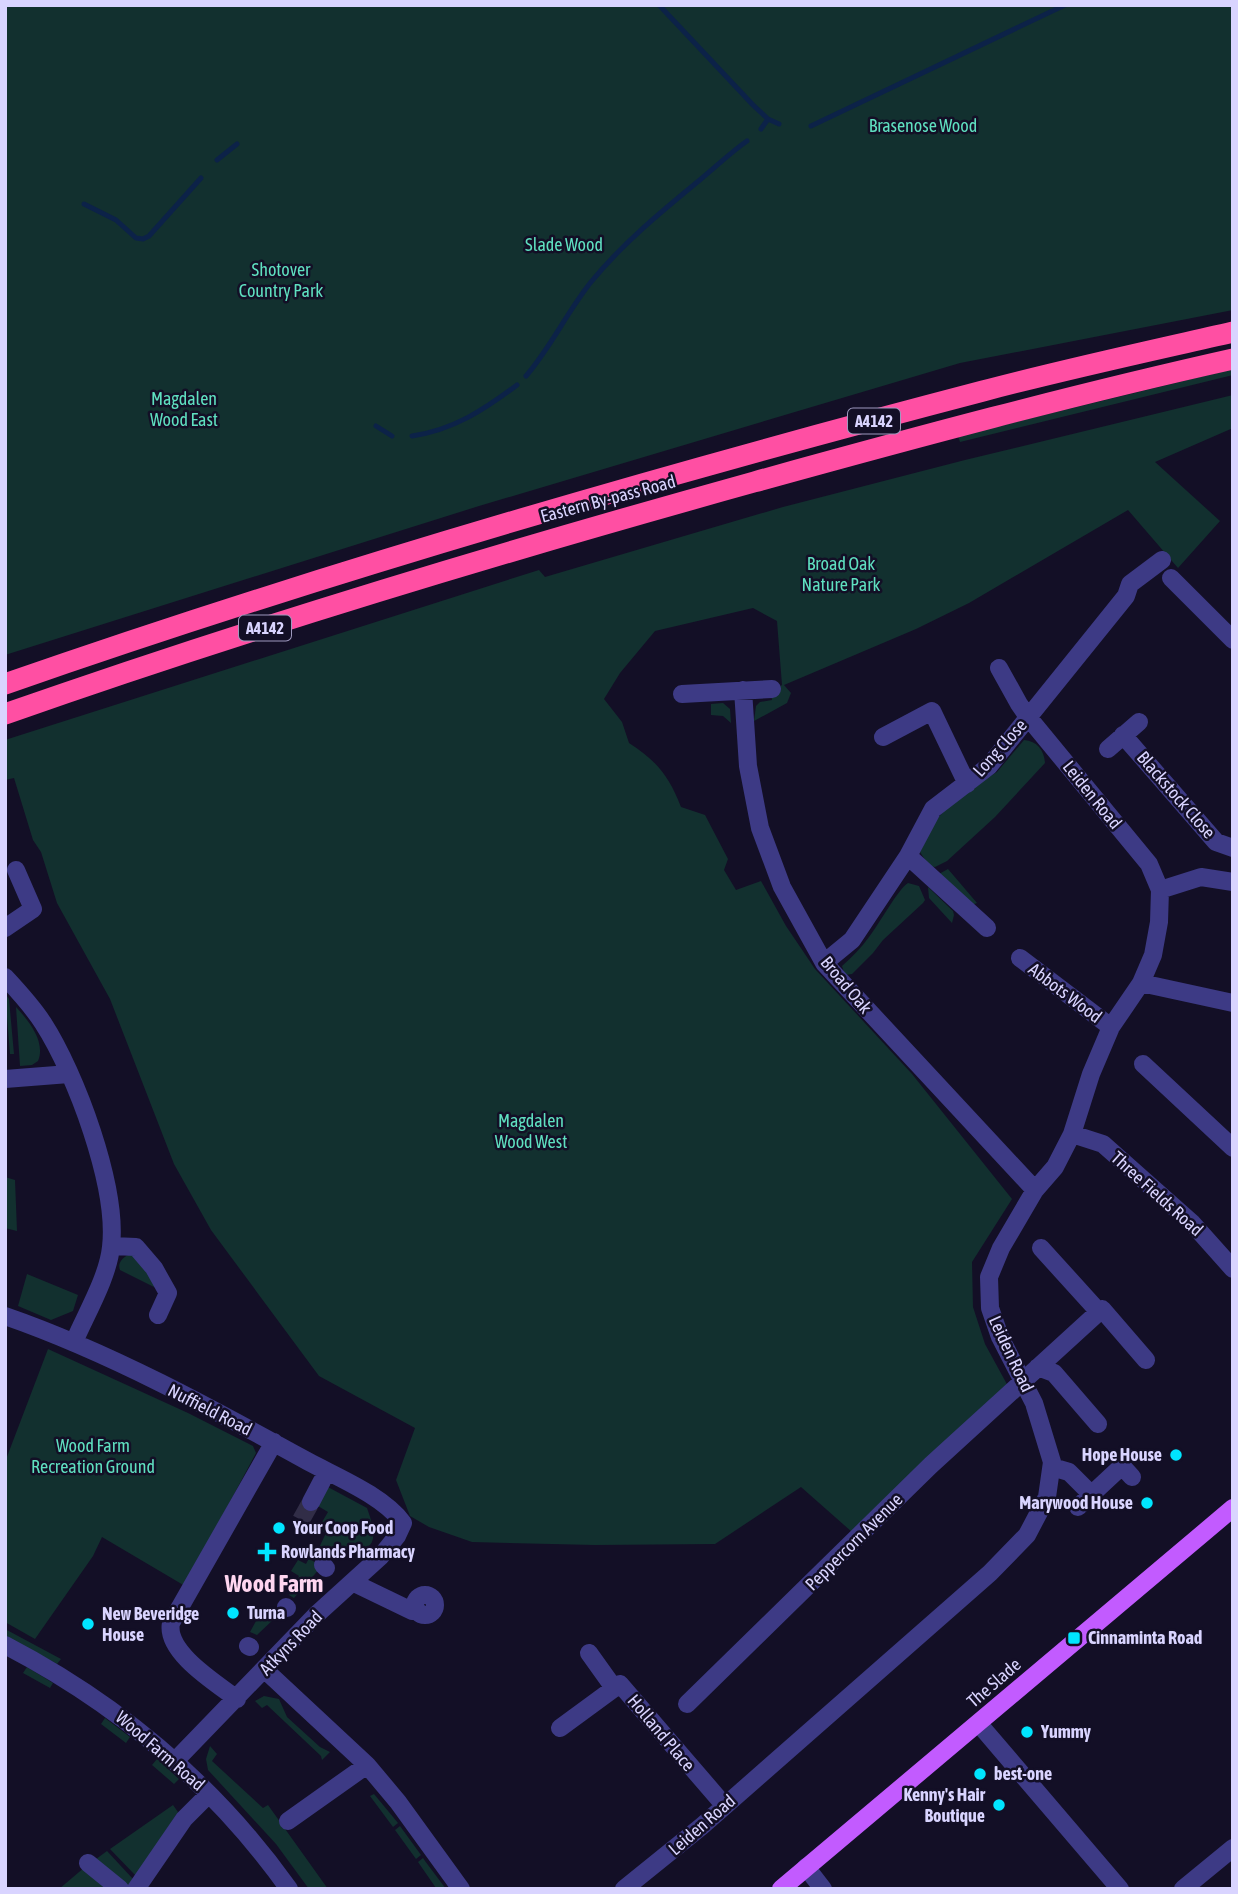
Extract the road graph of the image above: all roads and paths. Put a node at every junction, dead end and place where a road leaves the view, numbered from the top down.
1 (1233, 331) edge
2 (1233, 359) edge
3 (1162, 559) dead end
4 (1171, 578) dead end
5 (1233, 640) edge
6 (999, 668) dead end
7 (5, 684) edge
8 (772, 689) dead end
9 (743, 690) junction
10 (682, 694) dead end
11 (5, 714) edge
12 (1028, 717) junction
13 (1139, 722) dead end
14 (1123, 735) junction
15 (883, 737) dead end
16 (1108, 748) dead end
17 (967, 784) junction
18 (1233, 848) edge
19 (908, 856) junction
20 (16, 870) dead end
21 (1233, 882) edge
22 (1160, 890) junction
23 (5, 928) edge
24 (987, 928) dead end
25 (1020, 958) dead end
26 (824, 963) junction
27 (5, 978) edge
28 (1141, 983) junction
29 (1233, 1003) edge
30 (1111, 1027) junction
31 (1143, 1064) dead end
32 (69, 1074) junction
33 (5, 1079) edge
34 (1072, 1134) junction
35 (1233, 1148) edge
36 (1035, 1190) junction
37 (111, 1246) junction
38 (1041, 1248) dead end
39 (1233, 1269) edge
40 (1099, 1312) junction
41 (158, 1315) dead end
42 (5, 1316) edge
43 (74, 1342) junction
44 (1146, 1360) dead end
45 (1038, 1367) junction
46 (1023, 1380) junction
47 (1098, 1424) dead end
48 (274, 1442) junction
49 (1052, 1467) junction
50 (1132, 1477) dead end
51 (322, 1481) dead end
52 (311, 1502) tunnel mouth
53 (1233, 1508) edge
54 (403, 1523) joint
55 (354, 1583) junction
56 (417, 1610) dead end
57 (5, 1645) edge
58 (589, 1653) dead end
59 (265, 1670) junction
60 (614, 1688) junction
61 (237, 1699) junction
62 (687, 1704) dead end
63 (979, 1724) junction
64 (561, 1728) dead end
65 (174, 1761) junction
66 (367, 1765) junction
67 (209, 1794) junction
68 (724, 1805) junction
69 (288, 1821) dead end
70 (1233, 1848) edge
71 (88, 1863) dead end
72 (806, 1867) junction
73 (120, 1889) edge
74 (136, 1889) edge
75 (289, 1889) edge
76 (461, 1889) edge
77 (624, 1889) edge
78 (781, 1889) edge
79 (823, 1889) edge
80 (1119, 1889) edge
81 (1183, 1889) edge

1 - 7 highway, Eastern By-pass Road / A4142
2 - 11 highway, Eastern By-pass Road / A4142
3 - 12 street, Long Close
4 - 5 street
6 - 12 street, Leiden Road
8 - 9 street
9 - 10 street
9 - 26 street, Broad Oak
12 - 17 street, Long Close
12 - 22 street, Leiden Road
13 - 14 street, Blackstock Close
14 - 16 street, Blackstock Close
14 - 18 street, Blackstock Close
15 - 17 street
17 - 19 street, Long Close
19 - 24 street
19 - 26 street, Long Close
20 - 23 street
21 - 22 street
22 - 28 street, Leiden Road
25 - 30 street, Abbots Wood
26 - 36 street, Broad Oak
27 - 32 street
28 - 29 street
28 - 30 street, Leiden Road
30 - 34 street, Leiden Road
31 - 35 street
32 - 33 street
32 - 37 street
34 - 36 street, Leiden Road
34 - 39 street, Three Fields Road
36 - 46 street, Leiden Road
37 - 41 street
37 - 43 street
38 - 40 street
40 - 44 street
40 - 45 street, Peppercorn Avenue
42 - 43 street, Nuffield Road
43 - 48 street, Nuffield Road
45 - 46 street, Peppercorn Avenue
45 - 47 street
46 - 49 street, Leiden Road
46 - 62 street, Peppercorn Avenue
48 - 54 street, Nuffield Road
48 - 61 street
49 - 50 street
49 - 68 street, Leiden Road
51 - 52 street
53 - 63 main road, The Slade
54 - 55 street, Atkyns Road
55 - 56 street
55 - 59 street, Atkyns Road
57 - 65 street, Wood Farm Road
58 - 60 street
59 - 61 street, Atkyns Road
59 - 66 street
60 - 64 street, Holland Place
60 - 68 street, Holland Place
61 - 65 street, Atkyns Road
63 - 72 main road, The Slade
63 - 80 street
65 - 67 street, Wood Farm Road
66 - 69 street
66 - 76 street
67 - 74 street
67 - 75 street, Wood Farm Road
68 - 77 street, Leiden Road
70 - 81 street
71 - 73 street
72 - 78 main road, The Slade
72 - 79 street

